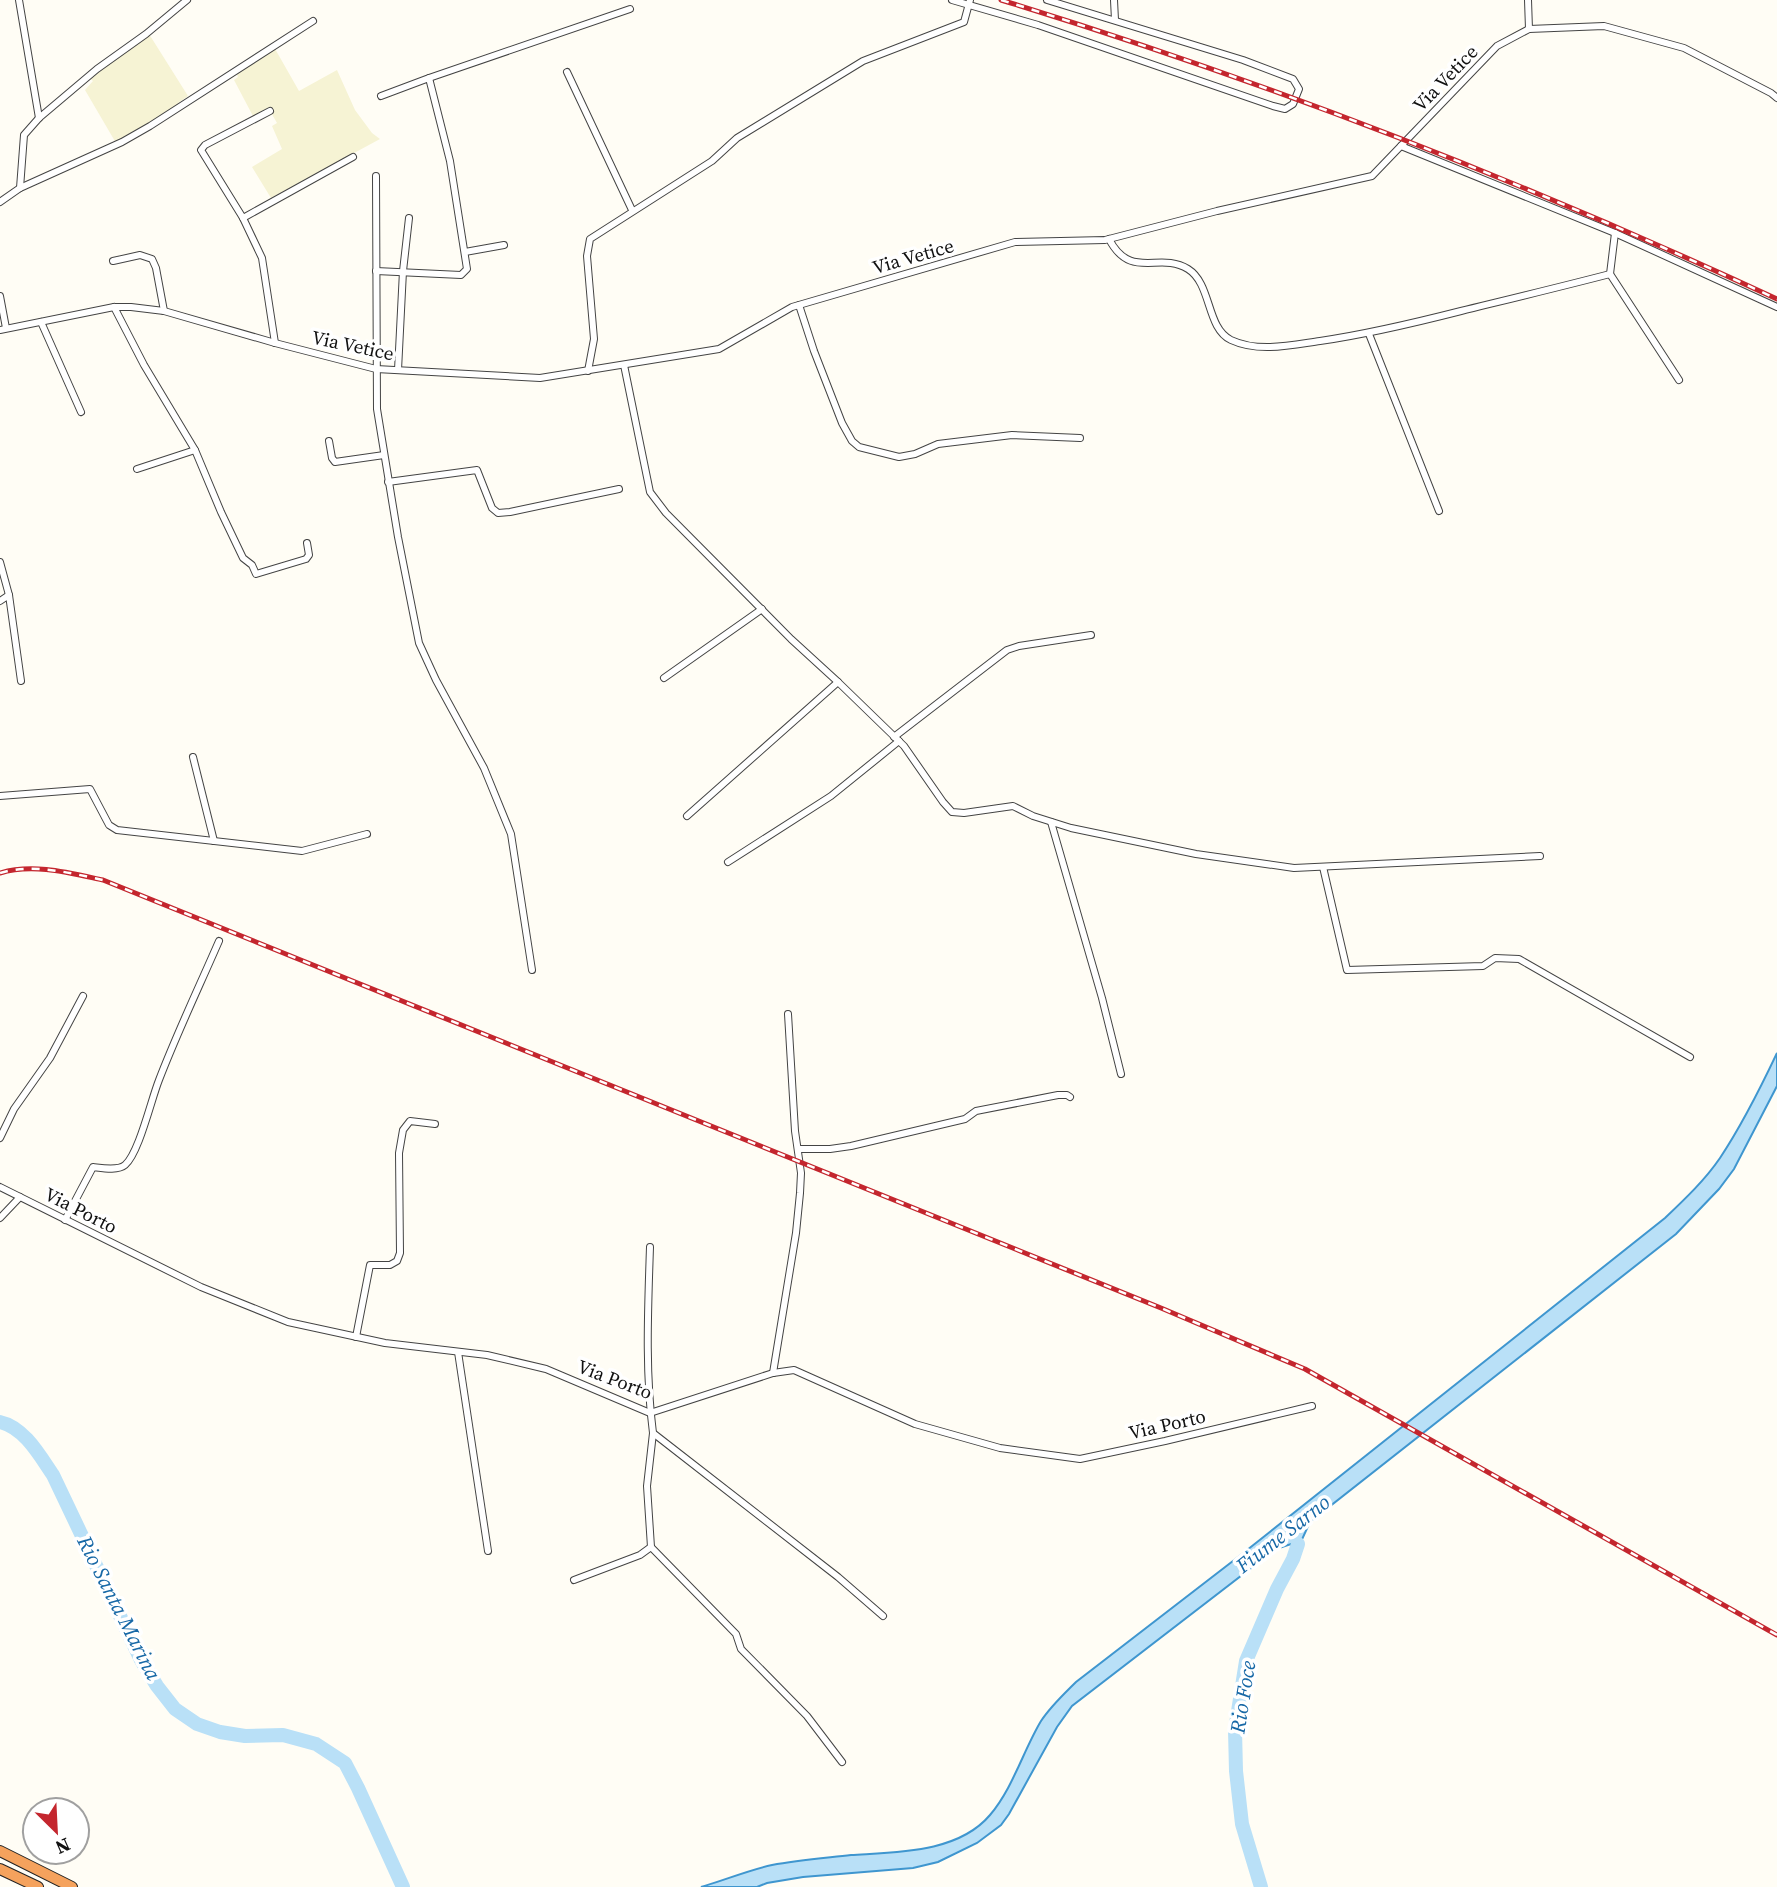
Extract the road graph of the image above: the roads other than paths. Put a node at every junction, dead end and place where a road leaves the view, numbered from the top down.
1 (19, 0) edge
2 (187, 0) edge
3 (952, 0) edge
4 (1047, 0) edge
5 (1114, 0) edge
6 (1528, 0) edge
7 (970, 3) edge
8 (630, 9) dead end
9 (1115, 20) junction
10 (313, 21) dead end
11 (1529, 29) junction
12 (567, 72) dead end
13 (429, 78) junction
14 (381, 96) dead end
15 (1777, 98) edge
16 (270, 111) dead end
17 (39, 118) junction
18 (1401, 146) junction
19 (353, 157) dead end
20 (376, 176) dead end
21 (20, 188) junction
22 (0, 202) edge
23 (632, 210) junction
24 (243, 218) junction
25 (409, 218) dead end
26 (1615, 233) junction
27 (1109, 239) junction
28 (504, 245) dead end
29 (466, 252) junction
30 (113, 261) dead end
31 (376, 271) junction
32 (403, 271) junction
33 (1610, 274) junction
34 (0, 296) edge
35 (799, 305) junction
36 (114, 307) junction
37 (1777, 307) edge
38 (164, 311) junction
39 (41, 322) junction
40 (3, 329) edge
41 (1369, 334) junction
42 (275, 343) junction
43 (624, 365) junction
44 (376, 369) junction
45 (398, 370) junction
46 (588, 371) junction
47 (1679, 380) dead end
48 (81, 412) dead end
49 (1080, 438) dead end
50 (329, 441) dead end
51 (195, 450) junction
52 (384, 455) junction
53 (137, 469) dead end
54 (388, 482) junction
55 (620, 489) dead end
56 (1439, 511) dead end
57 (307, 543) dead end
58 (0, 562) edge
59 (9, 595) junction
60 (0, 601) edge
61 (762, 609) junction
62 (1091, 635) dead end
63 (664, 678) dead end
64 (21, 681) dead end
65 (838, 682) junction
66 (896, 739) junction
67 (193, 757) dead end
68 (0, 796) edge
69 (687, 816) dead end
70 (1051, 822) junction
71 (367, 834) dead end
72 (214, 841) junction
73 (1540, 856) dead end
74 (728, 862) dead end
75 (1323, 867) junction
76 (219, 941) dead end
77 (532, 970) dead end
78 (83, 996) dead end
79 (788, 1014) dead end
80 (1690, 1057) dead end
81 (1121, 1074) dead end
82 (1070, 1097) dead end
83 (435, 1124) dead end
84 (0, 1138) edge
85 (798, 1149) junction
86 (0, 1187) edge
87 (20, 1197) junction
88 (0, 1218) edge
89 (65, 1220) junction
90 (650, 1247) dead end
91 (356, 1337) junction
92 (458, 1352) junction
93 (773, 1373) junction
94 (1312, 1405) dead end
95 (650, 1413) junction
96 (653, 1433) junction
97 (651, 1547) junction
98 (488, 1551) dead end
99 (575, 1580) dead end
100 (883, 1616) dead end
101 (842, 1762) dead end
102 (0, 1852) edge
103 (0, 1869) edge
104 (38, 1887) edge
105 (72, 1887) edge

1 - 17 street
2 - 17 street
3 - 7 street
4 - 9 street
5 - 9 street
6 - 11 street
7 - 9 street
7 - 23 street
8 - 13 street
10 - 21 street
11 - 15 street, Via Vetice
11 - 18 street, Via Vetice
12 - 23 street
13 - 14 street
13 - 29 street
16 - 24 street
17 - 21 street
18 - 26 street
18 - 27 street, Via Vetice
19 - 24 street
20 - 31 street
21 - 22 street
23 - 46 street
24 - 42 street
25 - 32 street
26 - 33 street
26 - 37 street
27 - 35 street, Via Vetice
27 - 41 street
28 - 29 street
29 - 32 street
30 - 38 street
31 - 32 street
31 - 44 street
32 - 45 street
33 - 41 street
33 - 47 street
34 - 40 street
35 - 43 street, Via Vetice
35 - 49 street
36 - 38 street, Via Vetice
36 - 39 street, Via Vetice
36 - 51 street
38 - 42 street, Via Vetice
39 - 40 street, Via Vetice
39 - 48 street
41 - 56 street
42 - 44 street, Via Vetice
43 - 46 street, Via Vetice
43 - 61 street
44 - 45 street, Via Vetice
44 - 52 street
45 - 46 street, Via Vetice
50 - 52 street
51 - 53 street
51 - 57 street
52 - 54 street
54 - 55 street
54 - 77 street
58 - 59 street
59 - 60 street
59 - 64 street
61 - 63 street
61 - 65 street
62 - 66 street
65 - 66 street
65 - 69 street
66 - 70 street
66 - 74 street
67 - 72 street
68 - 72 street
70 - 75 street
70 - 81 street
71 - 72 street
73 - 75 street
75 - 80 street
76 - 89 street
78 - 84 street
79 - 85 street
82 - 85 street
83 - 91 street
85 - 93 street
86 - 87 street, Via Porto
87 - 88 street
87 - 89 street, Via Porto
89 - 91 street, Via Porto
90 - 95 street
91 - 92 street, Via Porto
92 - 95 street, Via Porto
92 - 98 street
93 - 94 street, Via Porto
93 - 95 street, Via Porto
95 - 96 street
96 - 97 street
96 - 100 street
97 - 99 street
97 - 101 street
102 - 105 highway
103 - 104 highway

